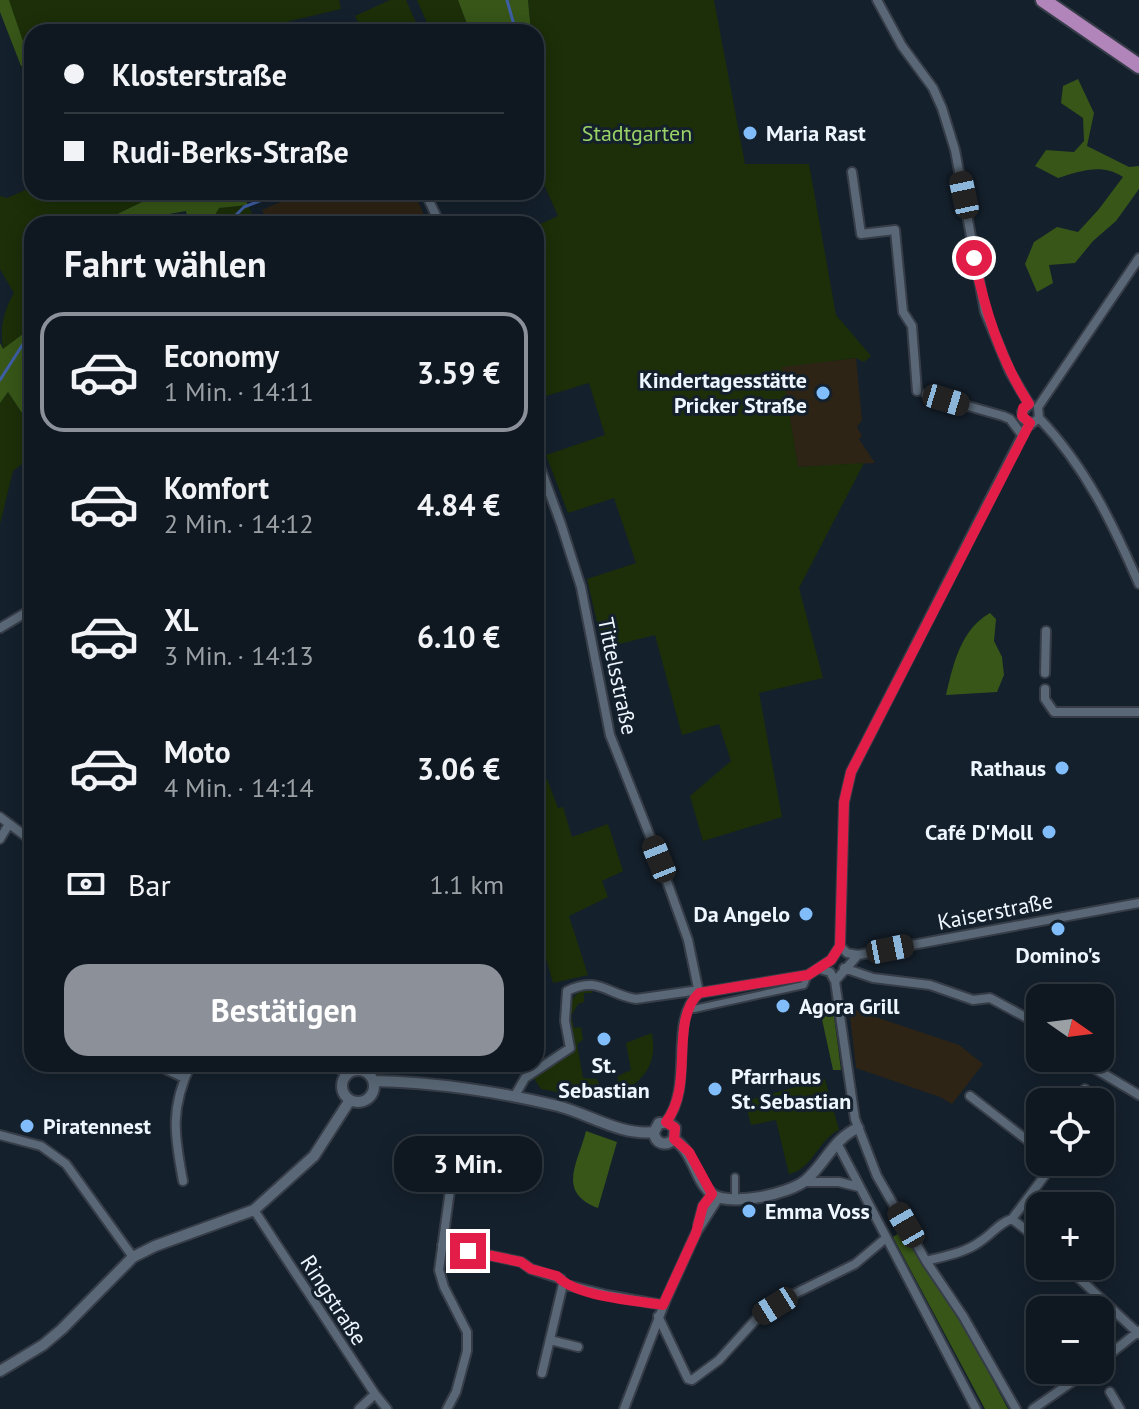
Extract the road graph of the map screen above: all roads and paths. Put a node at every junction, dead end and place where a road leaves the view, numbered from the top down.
1 (877, 0) edge
2 (1043, 0) edge
3 (1139, 66) edge
4 (852, 172) dead end
5 (1139, 258) edge
6 (1033, 406) junction
7 (1039, 418) junction
8 (1010, 419) junction
9 (1026, 419) junction
10 (1022, 435) junction
11 (544, 478) edge
12 (1139, 584) edge
13 (24, 614) edge
14 (0, 628) edge
15 (1046, 631) dead end
16 (1045, 673) dead end
17 (1045, 689) dead end
18 (1139, 712) edge
19 (0, 817) edge
20 (9, 824) junction
21 (24, 835) edge
22 (0, 839) edge
23 (1139, 903) edge
24 (840, 946) junction
25 (858, 955) junction
26 (844, 968) junction
27 (820, 969) junction
28 (808, 975) junction
29 (835, 981) junction
30 (699, 991) junction
31 (692, 1007) junction
32 (1026, 1017) edge
33 (544, 1065) edge
34 (172, 1072) edge
35 (187, 1072) edge
36 (343, 1072) edge
37 (353, 1072) edge
38 (365, 1072) edge
39 (534, 1072) edge
40 (1100, 1072) edge
41 (346, 1074) junction
42 (184, 1078) junction
43 (374, 1081) junction
44 (1139, 1095) edge
45 (970, 1096) dead end
46 (514, 1097) junction
47 (350, 1100) junction
48 (666, 1122) junction
49 (858, 1128) junction
50 (654, 1132) junction
51 (0, 1135) edge
52 (674, 1139) junction
53 (1026, 1139) edge
54 (837, 1143) junction
55 (1044, 1176) edge
56 (735, 1177) dead end
57 (183, 1181) dead end
58 (804, 1182) junction
59 (451, 1183) dead end
60 (859, 1187) junction
61 (715, 1196) junction
62 (735, 1201) junction
63 (254, 1210) junction
64 (1012, 1219) junction
65 (1026, 1230) edge
66 (886, 1238) junction
67 (442, 1245) junction
68 (133, 1257) junction
69 (926, 1261) junction
70 (1081, 1280) edge
71 (563, 1284) junction
72 (663, 1305) junction
73 (658, 1316) junction
74 (1139, 1332) edge
75 (550, 1340) junction
76 (578, 1347) dead end
77 (1114, 1351) edge
78 (0, 1371) edge
79 (542, 1373) dead end
80 (1069, 1384) edge
81 (1110, 1392) dead end
82 (375, 1394) junction
83 (359, 1409) edge
84 (387, 1409) edge
85 (447, 1409) edge
86 (624, 1409) edge
87 (976, 1409) edge
88 (1016, 1409) edge
89 (1033, 1409) edge
90 (1120, 1409) edge

1 - 6 street
2 - 3 main road
4 - 8 street
5 - 6 street
6 - 7 street
6 - 9 street
7 - 9 street
7 - 12 street
8 - 9 street
8 - 10 street
9 - 10 street
10 - 24 street
11 - 30 street, Tittelsstraße
13 - 14 street
15 - 16 street
17 - 18 street
19 - 20 street
20 - 21 street
20 - 22 street
23 - 25 street, Kaiserstraße
24 - 25 street
24 - 27 street
25 - 26 street
26 - 29 street
26 - 32 street
27 - 28 street
27 - 29 street
28 - 30 street
28 - 31 street
29 - 49 street
30 - 31 street
30 - 33 street
31 - 48 street
34 - 42 street
35 - 42 street
36 - 41 street
37 - 41 street
38 - 43 street
39 - 46 street
40 - 44 street
41 - 47 street
42 - 57 street
43 - 46 street
43 - 47 street
45 - 53 street
46 - 50 street
47 - 63 street
48 - 50 street
48 - 52 street
49 - 54 street
49 - 69 street
50 - 52 street
51 - 68 street
52 - 61 street
54 - 58 street
54 - 60 street
55 - 64 street
56 - 62 street
58 - 60 street
58 - 62 street
59 - 67 street
60 - 66 street
61 - 62 street
61 - 72 street
63 - 68 street
63 - 82 street, Ringstraße
64 - 65 street
64 - 69 street
66 - 73 street
66 - 87 street
67 - 71 street
67 - 85 street
68 - 78 street
69 - 88 street
70 - 74 street
71 - 72 street
71 - 75 street
72 - 73 street
73 - 86 street
74 - 77 street
75 - 76 street
75 - 79 street
80 - 89 street
81 - 90 street
82 - 83 street
82 - 84 street, Ringstraße

